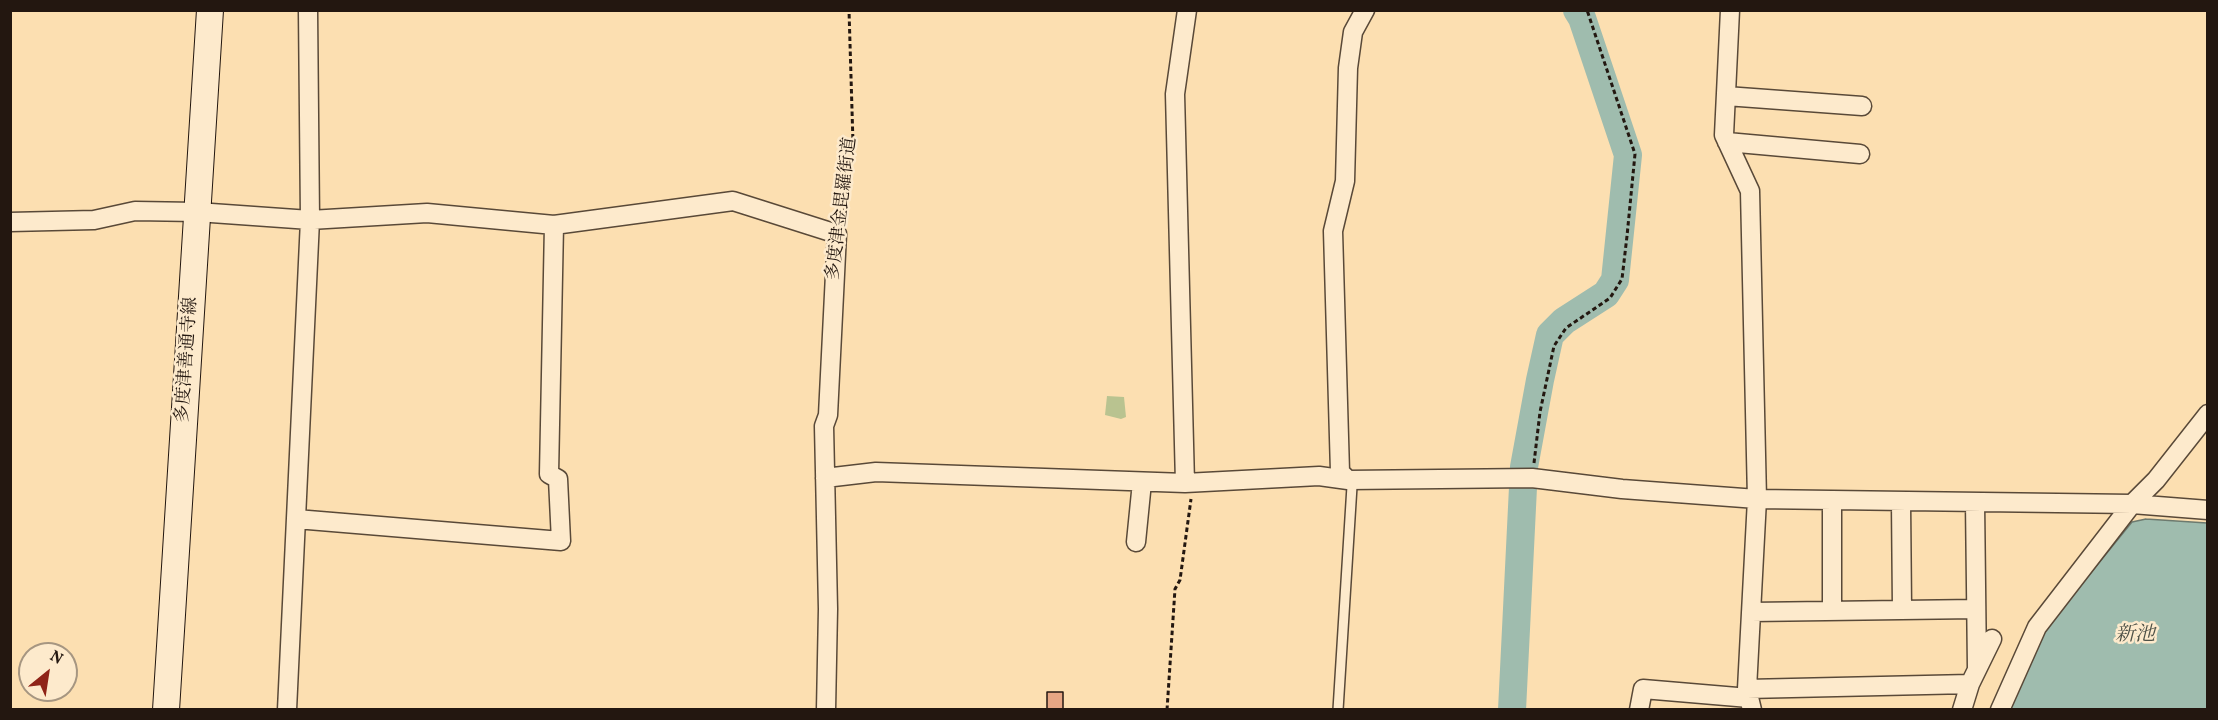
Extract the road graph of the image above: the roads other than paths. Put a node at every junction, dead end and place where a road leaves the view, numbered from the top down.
1 (210, 10) edge
2 (308, 10) edge
3 (1187, 10) edge
4 (1365, 10) edge
5 (1730, 10) edge
6 (1726, 96) junction
7 (1862, 106) dead end
8 (1727, 142) junction
9 (1860, 154) dead end
10 (197, 212) junction
11 (310, 220) junction
12 (10, 222) edge
13 (554, 225) junction
14 (2208, 414) edge
15 (825, 478) junction
16 (1142, 482) junction
17 (1351, 482) junction
18 (1189, 483) junction
19 (1757, 499) junction
20 (1832, 501) junction
21 (1901, 502) junction
22 (1975, 502) junction
23 (2132, 504) junction
24 (2208, 510) edge
25 (296, 519) junction
26 (1136, 542) dead end
27 (1902, 609) junction
28 (1977, 609) junction
29 (1832, 610) junction
30 (1751, 612) junction
31 (1992, 639) dead end
32 (1974, 676) junction
33 (1749, 699) edge
34 (1715, 702) edge
35 (166, 710) edge
36 (287, 710) edge
37 (826, 710) edge
38 (1338, 710) edge
39 (1639, 710) edge
40 (1962, 710) edge
41 (2000, 710) edge

1 - 10 main road, 多度津善通寺線
2 - 11 street
3 - 18 street
4 - 17 street
5 - 6 street
6 - 7 street
6 - 8 street
8 - 9 street
8 - 19 street
10 - 11 street
10 - 12 street
10 - 35 main road, 多度津善通寺線
11 - 13 street
11 - 25 street
13 - 15 street, 多度津金毘羅街道
13 - 25 street
14 - 23 street
15 - 16 street
15 - 37 street, 多度津金毘羅街道
16 - 18 street
16 - 26 street
17 - 18 street
17 - 19 street
17 - 38 lane
19 - 20 street
19 - 30 street
20 - 21 street
20 - 29 street
21 - 22 street
21 - 27 street
22 - 23 street
22 - 28 street
23 - 24 street
23 - 41 street
25 - 36 street
27 - 28 street
27 - 29 street
28 - 32 street
29 - 30 street
30 - 33 street
31 - 32 street
32 - 33 street
32 - 40 street
33 - 34 street
34 - 39 street

